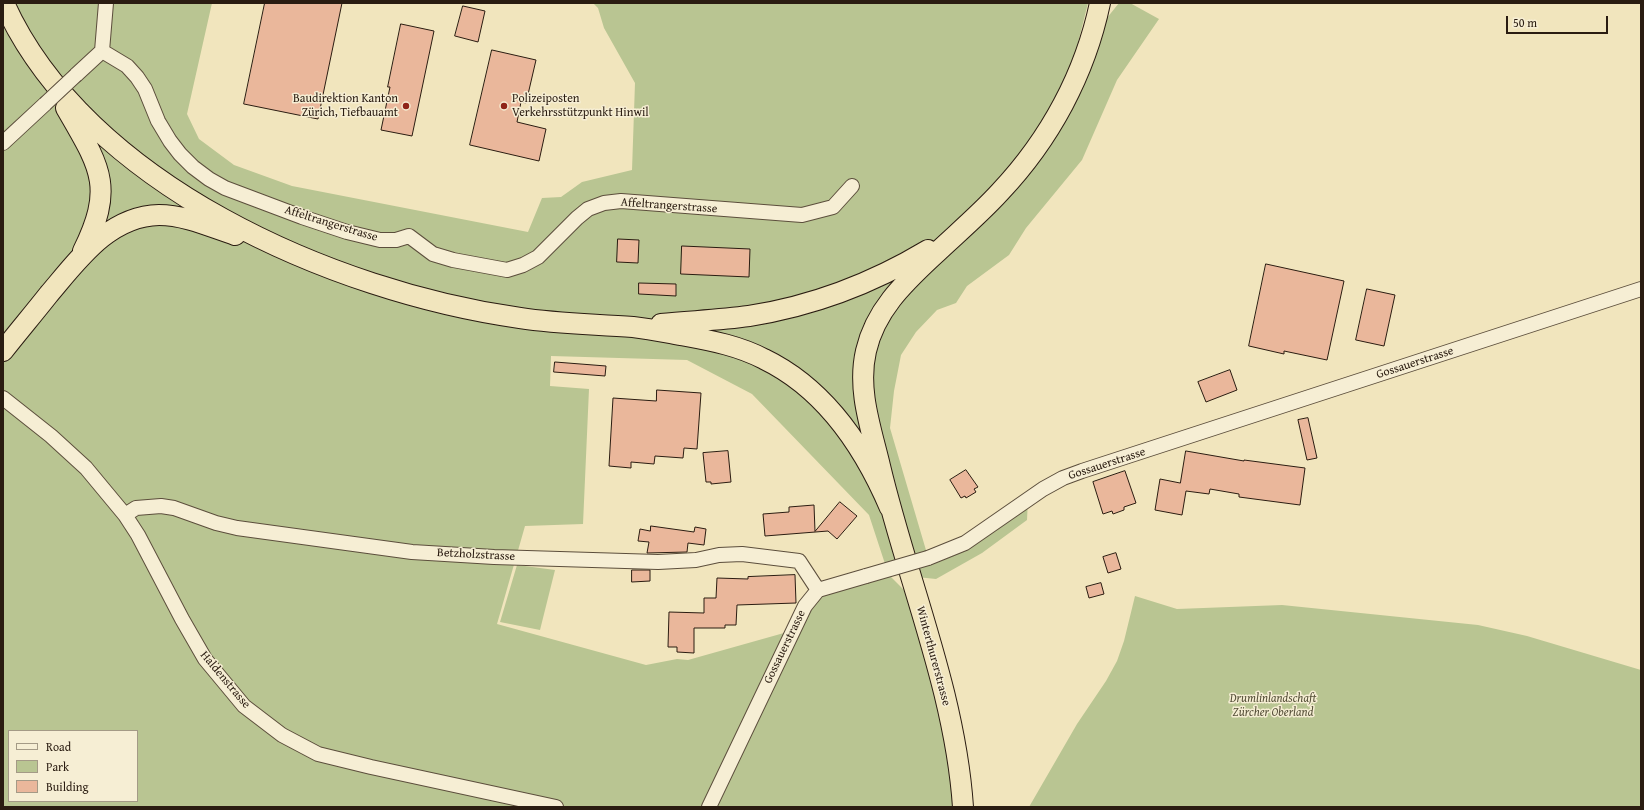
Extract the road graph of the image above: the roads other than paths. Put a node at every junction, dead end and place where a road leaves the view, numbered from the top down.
1 (106, 3) edge
2 (1100, 3) edge
3 (5, 6) edge
4 (102, 51) junction
5 (46, 73) junction
6 (3, 143) edge
7 (852, 186) dead end
8 (983, 209) junction
9 (292, 253) junction
10 (80, 256) junction
11 (1641, 290) edge
12 (634, 327) junction
13 (3, 351) edge
14 (3, 398) edge
15 (890, 508) junction
16 (125, 515) junction
17 (818, 590) junction
18 (556, 807) edge
19 (709, 807) edge
20 (962, 807) edge

1 - 4 street
2 - 8 highway
3 - 5 highway
4 - 6 street, bridge
4 - 7 street, Affeltrangerstrasse
5 - 9 highway
5 - 10 highway
8 - 12 highway
8 - 15 highway
9 - 10 highway
9 - 12 highway
10 - 13 highway
11 - 17 street, Gossauerstrasse, bridge
12 - 15 highway
14 - 16 street, Haldenstrasse
15 - 20 highway, Winterthurerstrasse
16 - 17 street, Betzholzstrasse
16 - 18 street, Haldenstrasse
17 - 19 street, Gossauerstrasse

